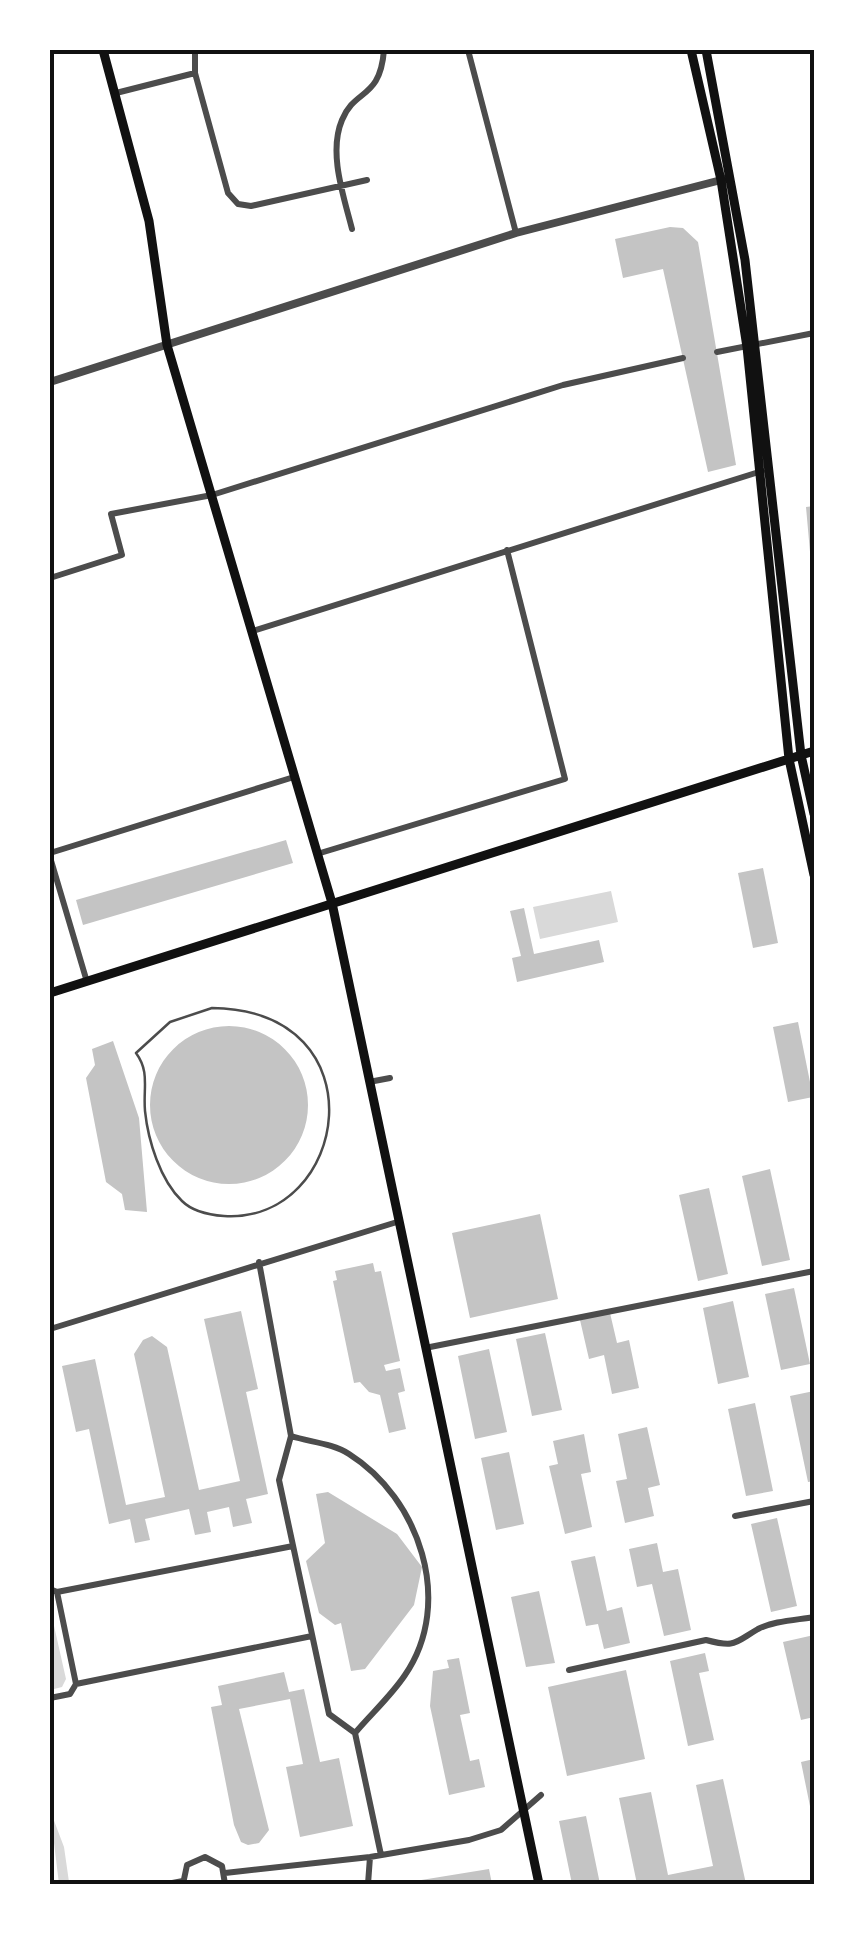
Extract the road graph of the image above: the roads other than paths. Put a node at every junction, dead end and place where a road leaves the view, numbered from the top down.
1 (103, 50) edge
2 (195, 50) edge
3 (384, 50) edge
4 (468, 50) edge
5 (691, 50) edge
6 (706, 50) edge
7 (195, 73) junction
8 (116, 93) junction
9 (732, 177) junction
10 (366, 180) dead end
11 (721, 180) junction
12 (342, 185) junction
13 (352, 229) dead end
14 (516, 233) junction
15 (814, 333) edge
16 (168, 345) junction
17 (751, 346) junction
18 (717, 352) dead end
19 (682, 358) dead end
20 (50, 382) edge
21 (765, 470) junction
22 (212, 495) junction
23 (507, 550) junction
24 (50, 578) edge
25 (253, 631) junction
26 (814, 751) edge
27 (802, 755) junction
28 (789, 758) junction
29 (294, 777) junction
30 (814, 814) edge
31 (317, 854) junction
32 (50, 855) edge
33 (814, 875) edge
34 (332, 903) junction
35 (87, 982) junction
36 (50, 994) edge
37 (390, 1078) dead end
38 (368, 1082) junction
39 (162, 1170) joint
40 (398, 1222) junction
41 (260, 1262) junction
42 (814, 1272) edge
43 (50, 1329) edge
44 (426, 1348) junction
45 (290, 1436) junction
46 (814, 1501) edge
47 (735, 1516) dead end
48 (293, 1546) junction
49 (53, 1591) edge
50 (814, 1617) edge
51 (312, 1636) junction
52 (569, 1670) dead end
53 (76, 1684) junction
54 (50, 1698) edge
55 (355, 1734) junction
56 (540, 1795) dead end
57 (522, 1812) junction
58 (381, 1855) junction
59 (370, 1857) junction
60 (225, 1872) junction
61 (183, 1882) edge
62 (166, 1884) edge
63 (225, 1884) edge
64 (368, 1884) edge
65 (538, 1884) edge

1 - 8 main road
2 - 7 street
3 - 12 street
4 - 14 street
5 - 11 main road
6 - 9 main road
7 - 8 street
7 - 12 street
8 - 16 main road
9 - 11 street
9 - 17 main road
10 - 12 street
11 - 14 street
11 - 17 main road
12 - 13 street
14 - 16 street
15 - 17 street
16 - 20 street
16 - 22 main road
17 - 18 street
17 - 21 main road
19 - 22 street
21 - 23 street
21 - 27 main road
21 - 28 main road
22 - 24 street
22 - 25 main road
23 - 25 street
23 - 31 street
25 - 29 main road
26 - 27 main road
27 - 28 main road
27 - 30 main road
28 - 33 main road
28 - 34 main road
29 - 31 main road
29 - 32 street
31 - 34 main road
32 - 35 street
34 - 35 main road
34 - 38 main road
35 - 36 main road
37 - 38 street
38 - 40 main road
39 - 39 lane
40 - 41 street
40 - 44 main road
41 - 43 street
41 - 45 street
42 - 44 street
44 - 57 main road
45 - 48 street
45 - 55 street
46 - 47 street
48 - 49 street
48 - 51 street
49 - 53 street
50 - 52 street
51 - 53 street
51 - 55 street
53 - 54 street
55 - 58 street
56 - 57 street
57 - 58 street
57 - 65 main road
58 - 59 street
59 - 60 street
59 - 64 street
60 - 61 street
60 - 63 street
61 - 62 street

